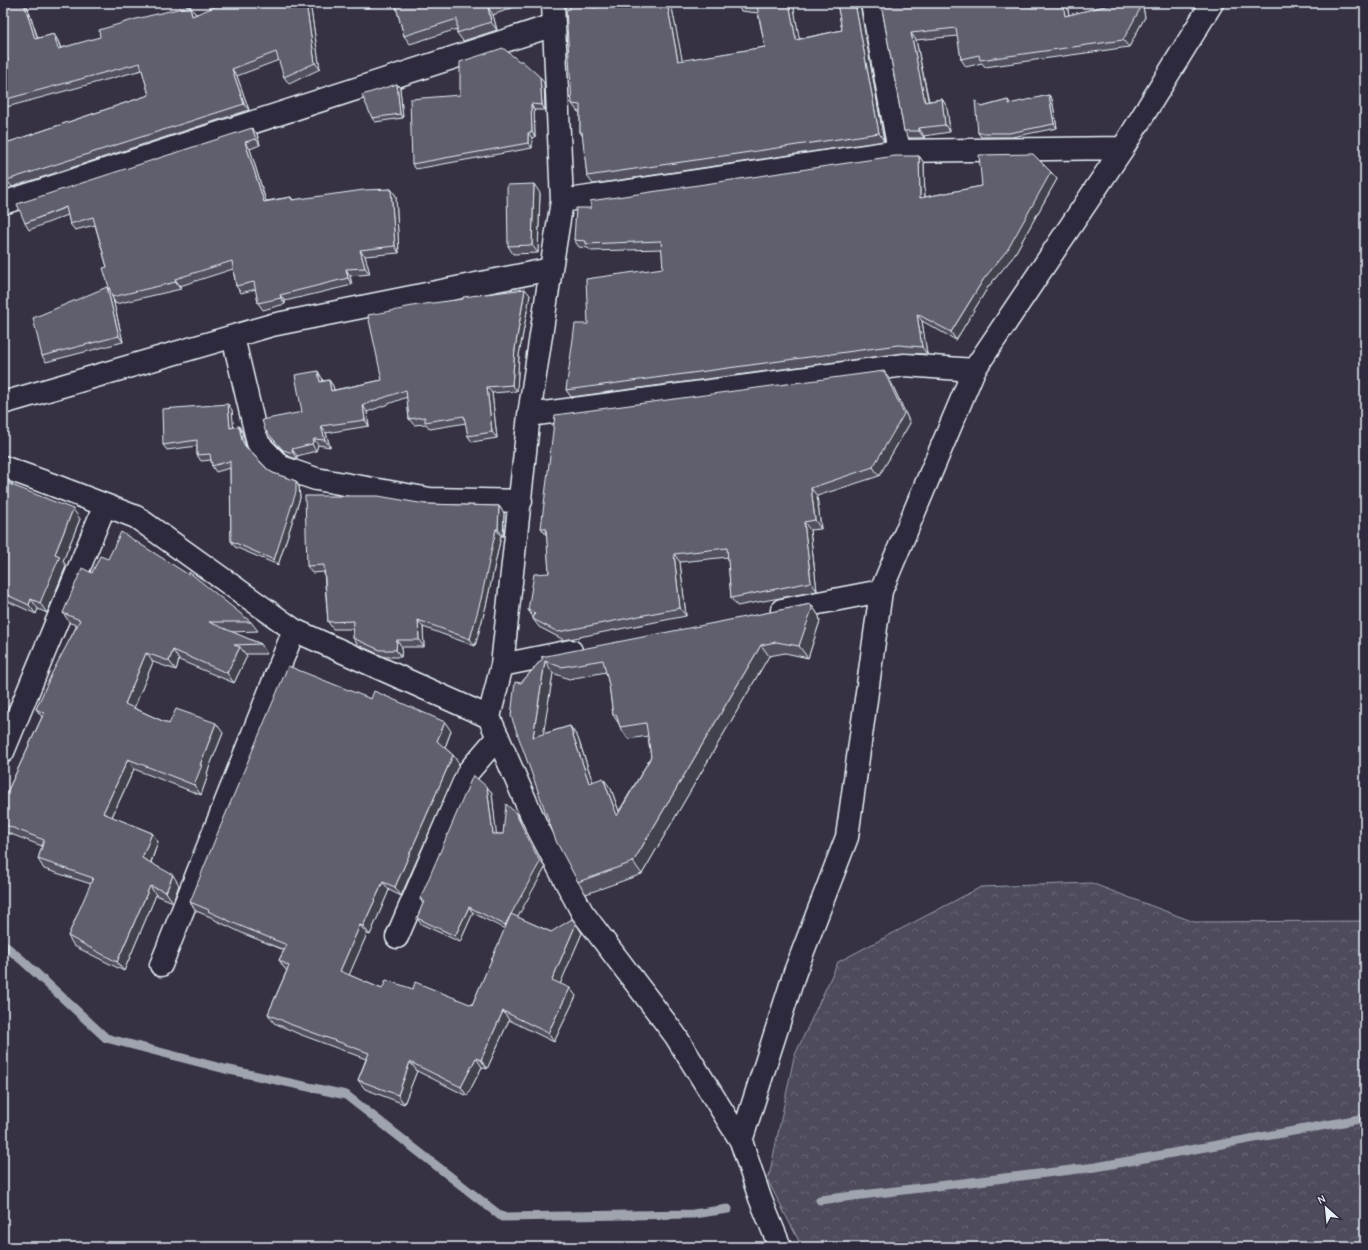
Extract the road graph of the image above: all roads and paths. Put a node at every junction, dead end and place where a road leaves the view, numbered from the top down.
1 (553, 3) edge
2 (872, 3) edge
3 (1212, 3) edge
4 (554, 25) junction
5 (1123, 148) junction
6 (899, 151) junction
7 (562, 200) junction
8 (3, 203) edge
9 (551, 269) junction
10 (233, 337) junction
11 (974, 370) junction
12 (3, 403) edge
13 (530, 415) junction
14 (3, 467) edge
15 (521, 501) junction
16 (105, 505) junction
17 (881, 591) junction
18 (765, 614) edge
19 (294, 630) junction
20 (587, 648) edge
21 (502, 665) junction
22 (489, 717) junction
23 (498, 737) junction
24 (3, 752) edge
25 (396, 937) dead end
26 (161, 965) dead end
27 (741, 1141) junction
28 (780, 1247) edge

1 - 4 street
2 - 6 street
3 - 5 street
4 - 7 street
4 - 8 street
5 - 6 street
5 - 11 street
6 - 7 street
7 - 9 street
9 - 10 street
9 - 13 street
10 - 12 street
10 - 15 street
11 - 13 street
11 - 17 street
13 - 15 street
14 - 16 street
15 - 21 street
16 - 19 street
16 - 24 street
17 - 18 street
17 - 27 street
19 - 22 street
19 - 26 street
20 - 21 street
21 - 22 street
22 - 23 street
23 - 25 street
23 - 27 street
27 - 28 street

